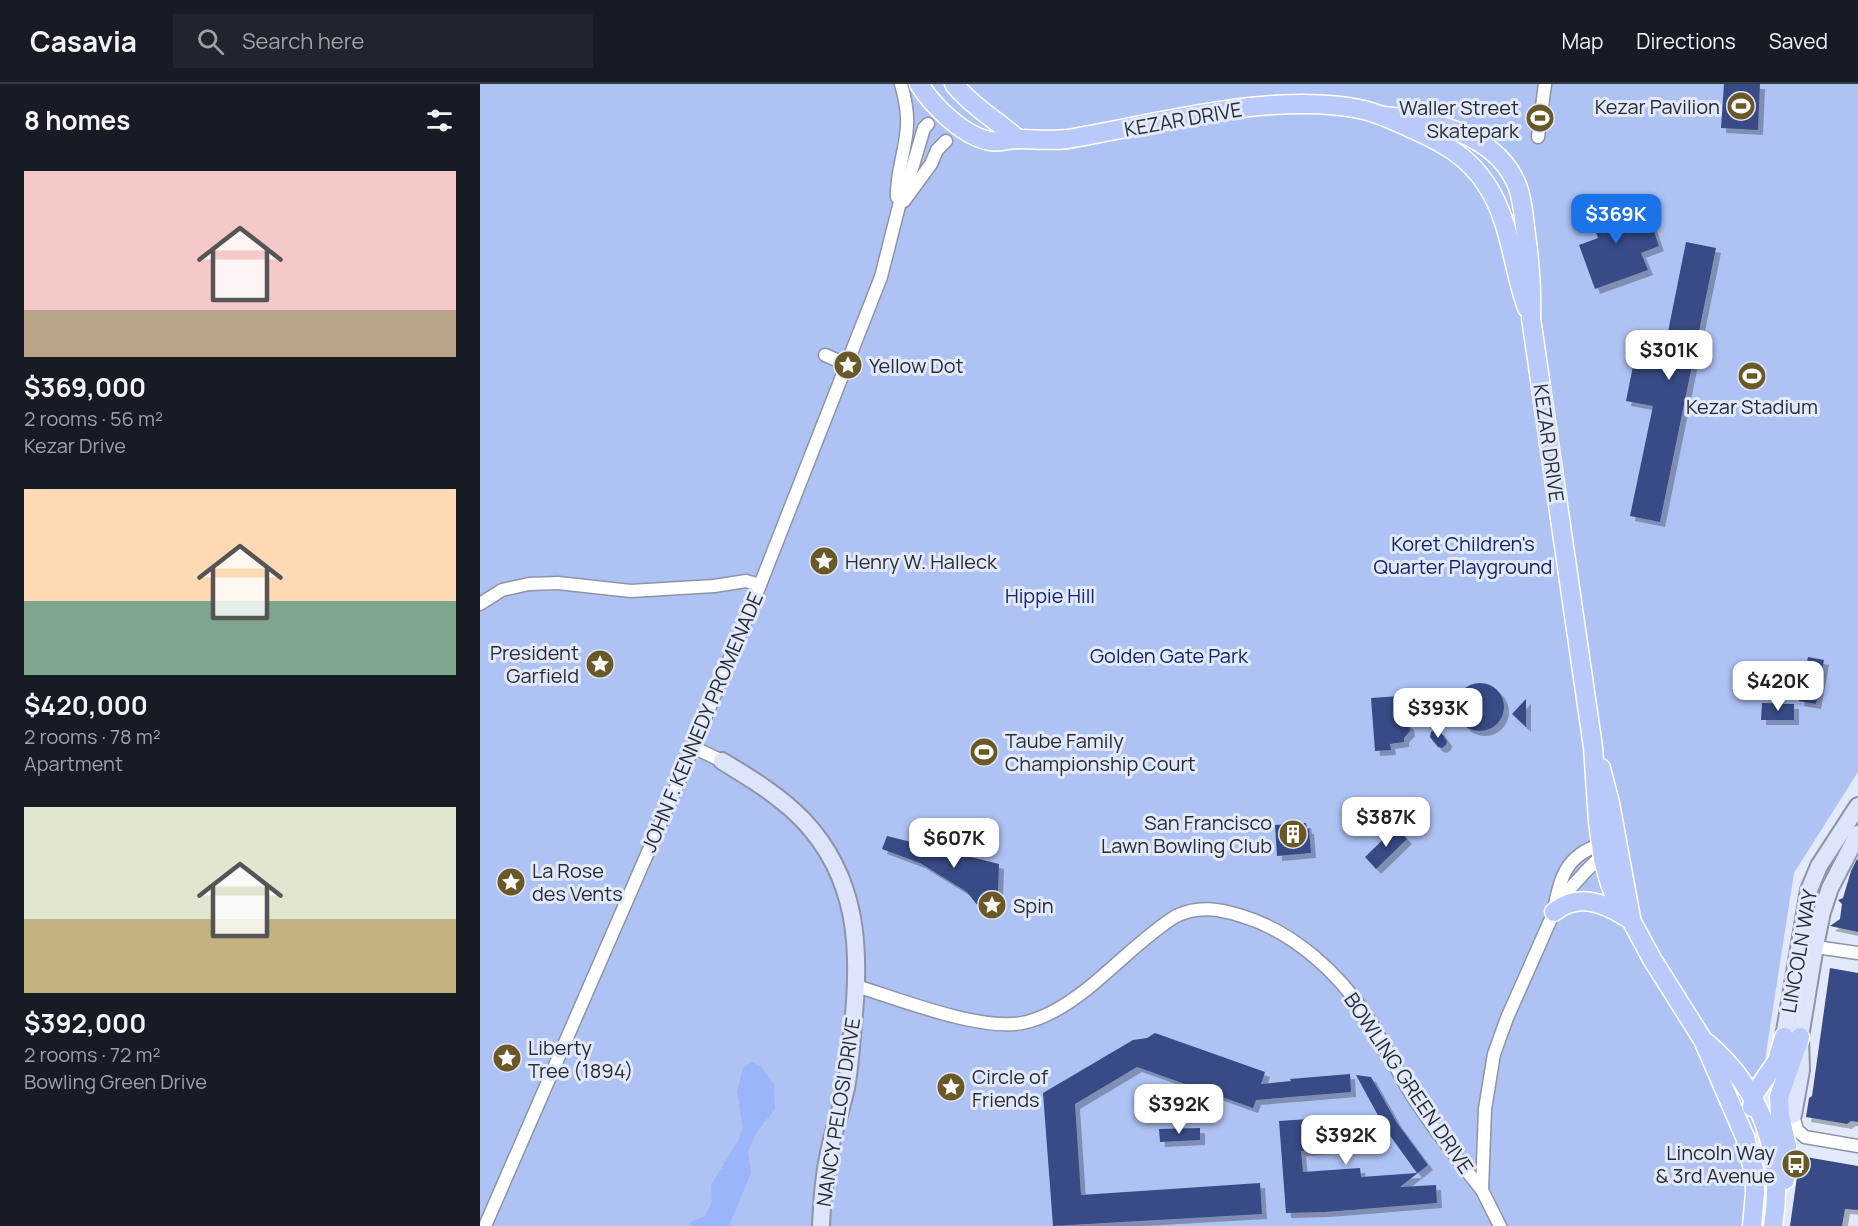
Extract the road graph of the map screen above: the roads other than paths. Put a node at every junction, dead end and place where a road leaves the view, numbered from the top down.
1 (901, 84) edge
2 (919, 84) edge
3 (954, 84) edge
4 (1545, 84) edge
5 (1384, 116) junction
6 (928, 124) dead end
7 (1538, 137) dead end
8 (1018, 139) junction
9 (946, 141) dead end
10 (1456, 151) junction
11 (892, 172) dead end
12 (1517, 184) junction
13 (898, 210) junction
14 (1513, 260) junction
15 (1531, 318) junction
16 (825, 355) dead end
17 (846, 364) junction
18 (760, 585) junction
19 (480, 604) edge
20 (693, 747) junction
21 (722, 761) joint
22 (1858, 806) edge
23 (1858, 834) edge
24 (1610, 850) junction
25 (1554, 912) junction
26 (1632, 922) junction
27 (1807, 945) junction
28 (1858, 953) edge
29 (856, 986) junction
30 (1792, 1037) junction
31 (1703, 1040) junction
32 (1753, 1100) junction
33 (1793, 1114) joint
34 (1858, 1146) edge
35 (1755, 1178) junction
36 (1482, 1190) junction
37 (1778, 1201) junction
38 (485, 1226) edge
39 (820, 1226) edge
40 (1500, 1226) edge
41 (1752, 1226) edge
42 (1773, 1226) edge

1 - 13 street, JOHN F. KENNEDY PROMENADE
2 - 8 main road, KEZAR DRIVE
3 - 8 main road
4 - 7 street
5 - 8 main road, KEZAR DRIVE
5 - 10 main road, KEZAR DRIVE
5 - 12 main road, KEZAR DRIVE
6 - 13 street, JOHN F. KENNEDY PROMENADE
9 - 13 street, JOHN F. KENNEDY PROMENADE
10 - 12 main road
10 - 14 main road, KEZAR DRIVE
11 - 13 street, JOHN F. KENNEDY PROMENADE
12 - 14 main road
12 - 15 main road, KEZAR DRIVE
13 - 17 street, JOHN F. KENNEDY PROMENADE
14 - 15 main road, KEZAR DRIVE
15 - 24 main road, KEZAR DRIVE
16 - 17 street
17 - 18 street, JOHN F. KENNEDY PROMENADE
18 - 19 street
18 - 20 street, JOHN F. KENNEDY PROMENADE
20 - 21 street, NANCY PELOSI DRIVE
20 - 38 street, JOHN F. KENNEDY PROMENADE
21 - 29 street, NANCY PELOSI DRIVE
22 - 27 street, LINCOLN WAY
23 - 27 street, LINCOLN WAY
24 - 25 street
24 - 25 street
24 - 26 main road, KEZAR DRIVE
25 - 26 main road
25 - 36 street
26 - 31 main road, KEZAR DRIVE
27 - 28 street
27 - 30 street, LINCOLN WAY
29 - 36 street, BOWLING GREEN DRIVE
29 - 39 street, NANCY PELOSI DRIVE
30 - 32 main road
30 - 33 street, LINCOLN WAY
30 - 37 main road
31 - 32 main road, KEZAR DRIVE
31 - 35 main road, KEZAR DRIVE
32 - 35 main road
32 - 37 main road, KEZAR DRIVE
33 - 34 street
35 - 41 main road
36 - 40 street, BOWLING GREEN DRIVE
37 - 42 main road

